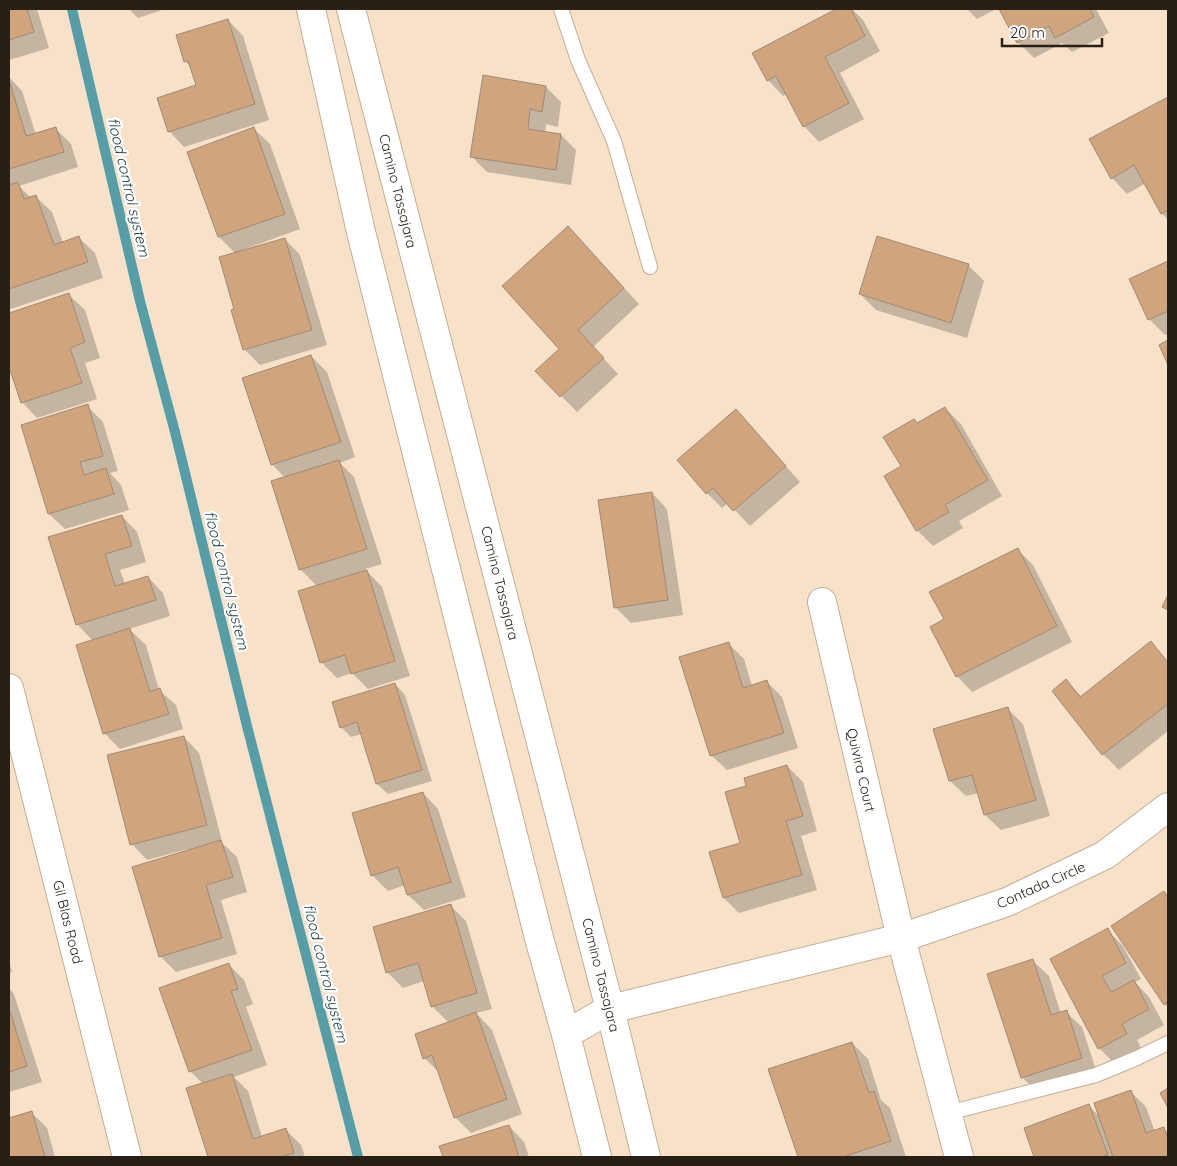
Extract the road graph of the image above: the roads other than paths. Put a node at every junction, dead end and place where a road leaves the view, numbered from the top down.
1 (311, 9) edge
2 (351, 9) edge
3 (561, 9) edge
4 (650, 266) dead end
5 (822, 602) dead end
6 (9, 688) edge
7 (1168, 807) edge
8 (901, 938) junction
9 (610, 1009) junction
10 (565, 1031) junction
11 (1168, 1043) edge
12 (948, 1113) junction
13 (127, 1157) edge
14 (596, 1157) edge
15 (646, 1157) edge
16 (958, 1157) edge

1 - 10 street
2 - 9 street, Camino Tassajara
3 - 4 lane
5 - 8 street, Quivira Court
6 - 13 street, Gil Blas Road
7 - 8 street, Contada Circle
8 - 9 street, Contada Circle
8 - 12 street
9 - 10 street, Contada Circle
9 - 15 street, Camino Tassajara
10 - 14 street
11 - 12 lane
12 - 16 street

